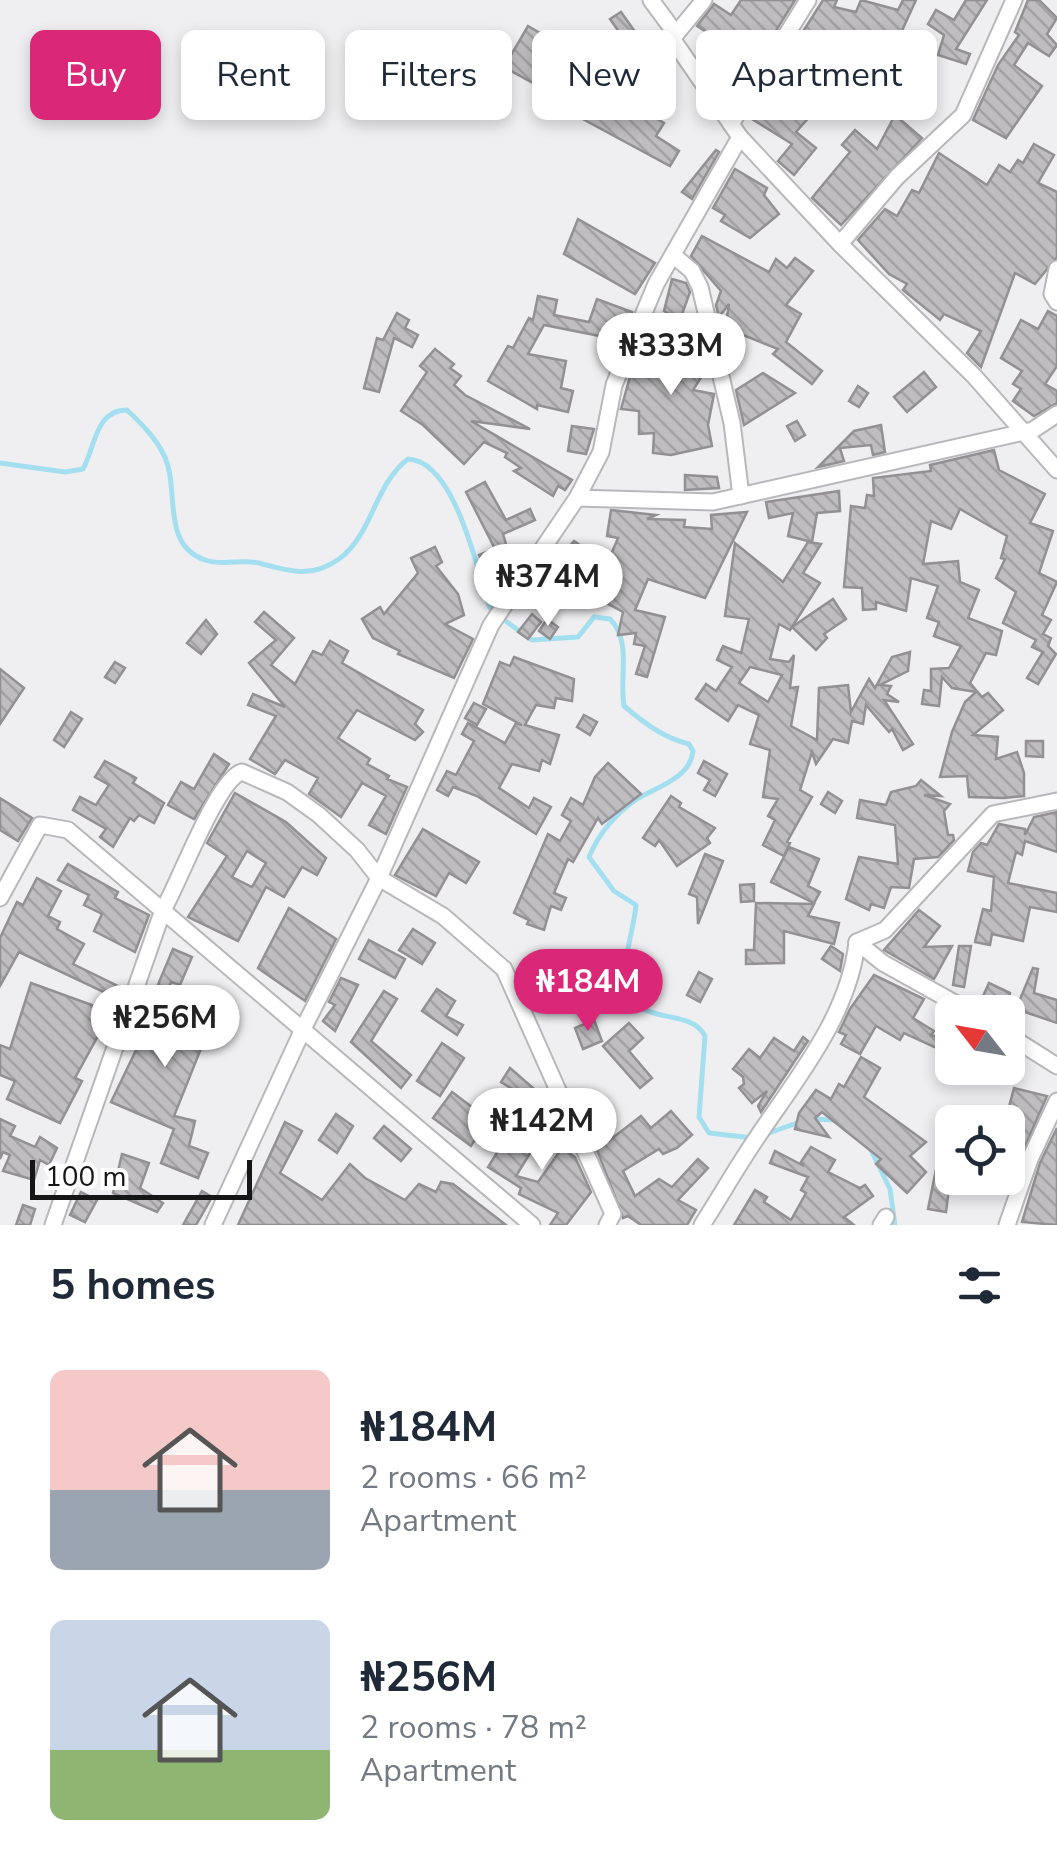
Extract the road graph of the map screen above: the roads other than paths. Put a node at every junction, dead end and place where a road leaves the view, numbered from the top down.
1 (652, 0) edge
2 (704, 0) edge
3 (808, 0) edge
4 (1014, 0) edge
5 (673, 30) edge
6 (676, 34) edge
7 (676, 44) edge
8 (736, 130) junction
9 (840, 244) junction
10 (673, 255) junction
11 (1057, 269) edge
12 (1057, 302) edge
13 (1057, 414) edge
14 (1020, 430) junction
15 (1057, 470) edge
16 (741, 496) junction
17 (577, 498) junction
18 (1057, 801) edge
19 (393, 848) junction
20 (357, 850) junction
21 (379, 878) junction
22 (0, 898) edge
23 (163, 910) junction
24 (856, 942) junction
25 (940, 995) edge
26 (304, 1027) junction
27 (1025, 1046) edge
28 (1057, 1066) edge
29 (1057, 1101) edge
30 (531, 1224) edge
31 (53, 1225) edge
32 (214, 1225) edge
33 (607, 1225) edge
34 (702, 1225) edge
35 (1007, 1225) edge

1 - 5 street
2 - 6 street
3 - 8 street
4 - 9 street
7 - 8 street
8 - 9 street
8 - 10 street
9 - 14 street
10 - 16 street
10 - 17 street
11 - 12 street
13 - 14 street
14 - 15 street
14 - 16 street
16 - 17 street
17 - 19 street
18 - 24 street
19 - 20 street
19 - 21 street
20 - 21 street
20 - 23 street
21 - 26 street
21 - 33 street
22 - 23 street
23 - 26 street
23 - 31 street
24 - 25 street
24 - 34 street
26 - 30 street
26 - 32 street
27 - 28 street
29 - 35 street

